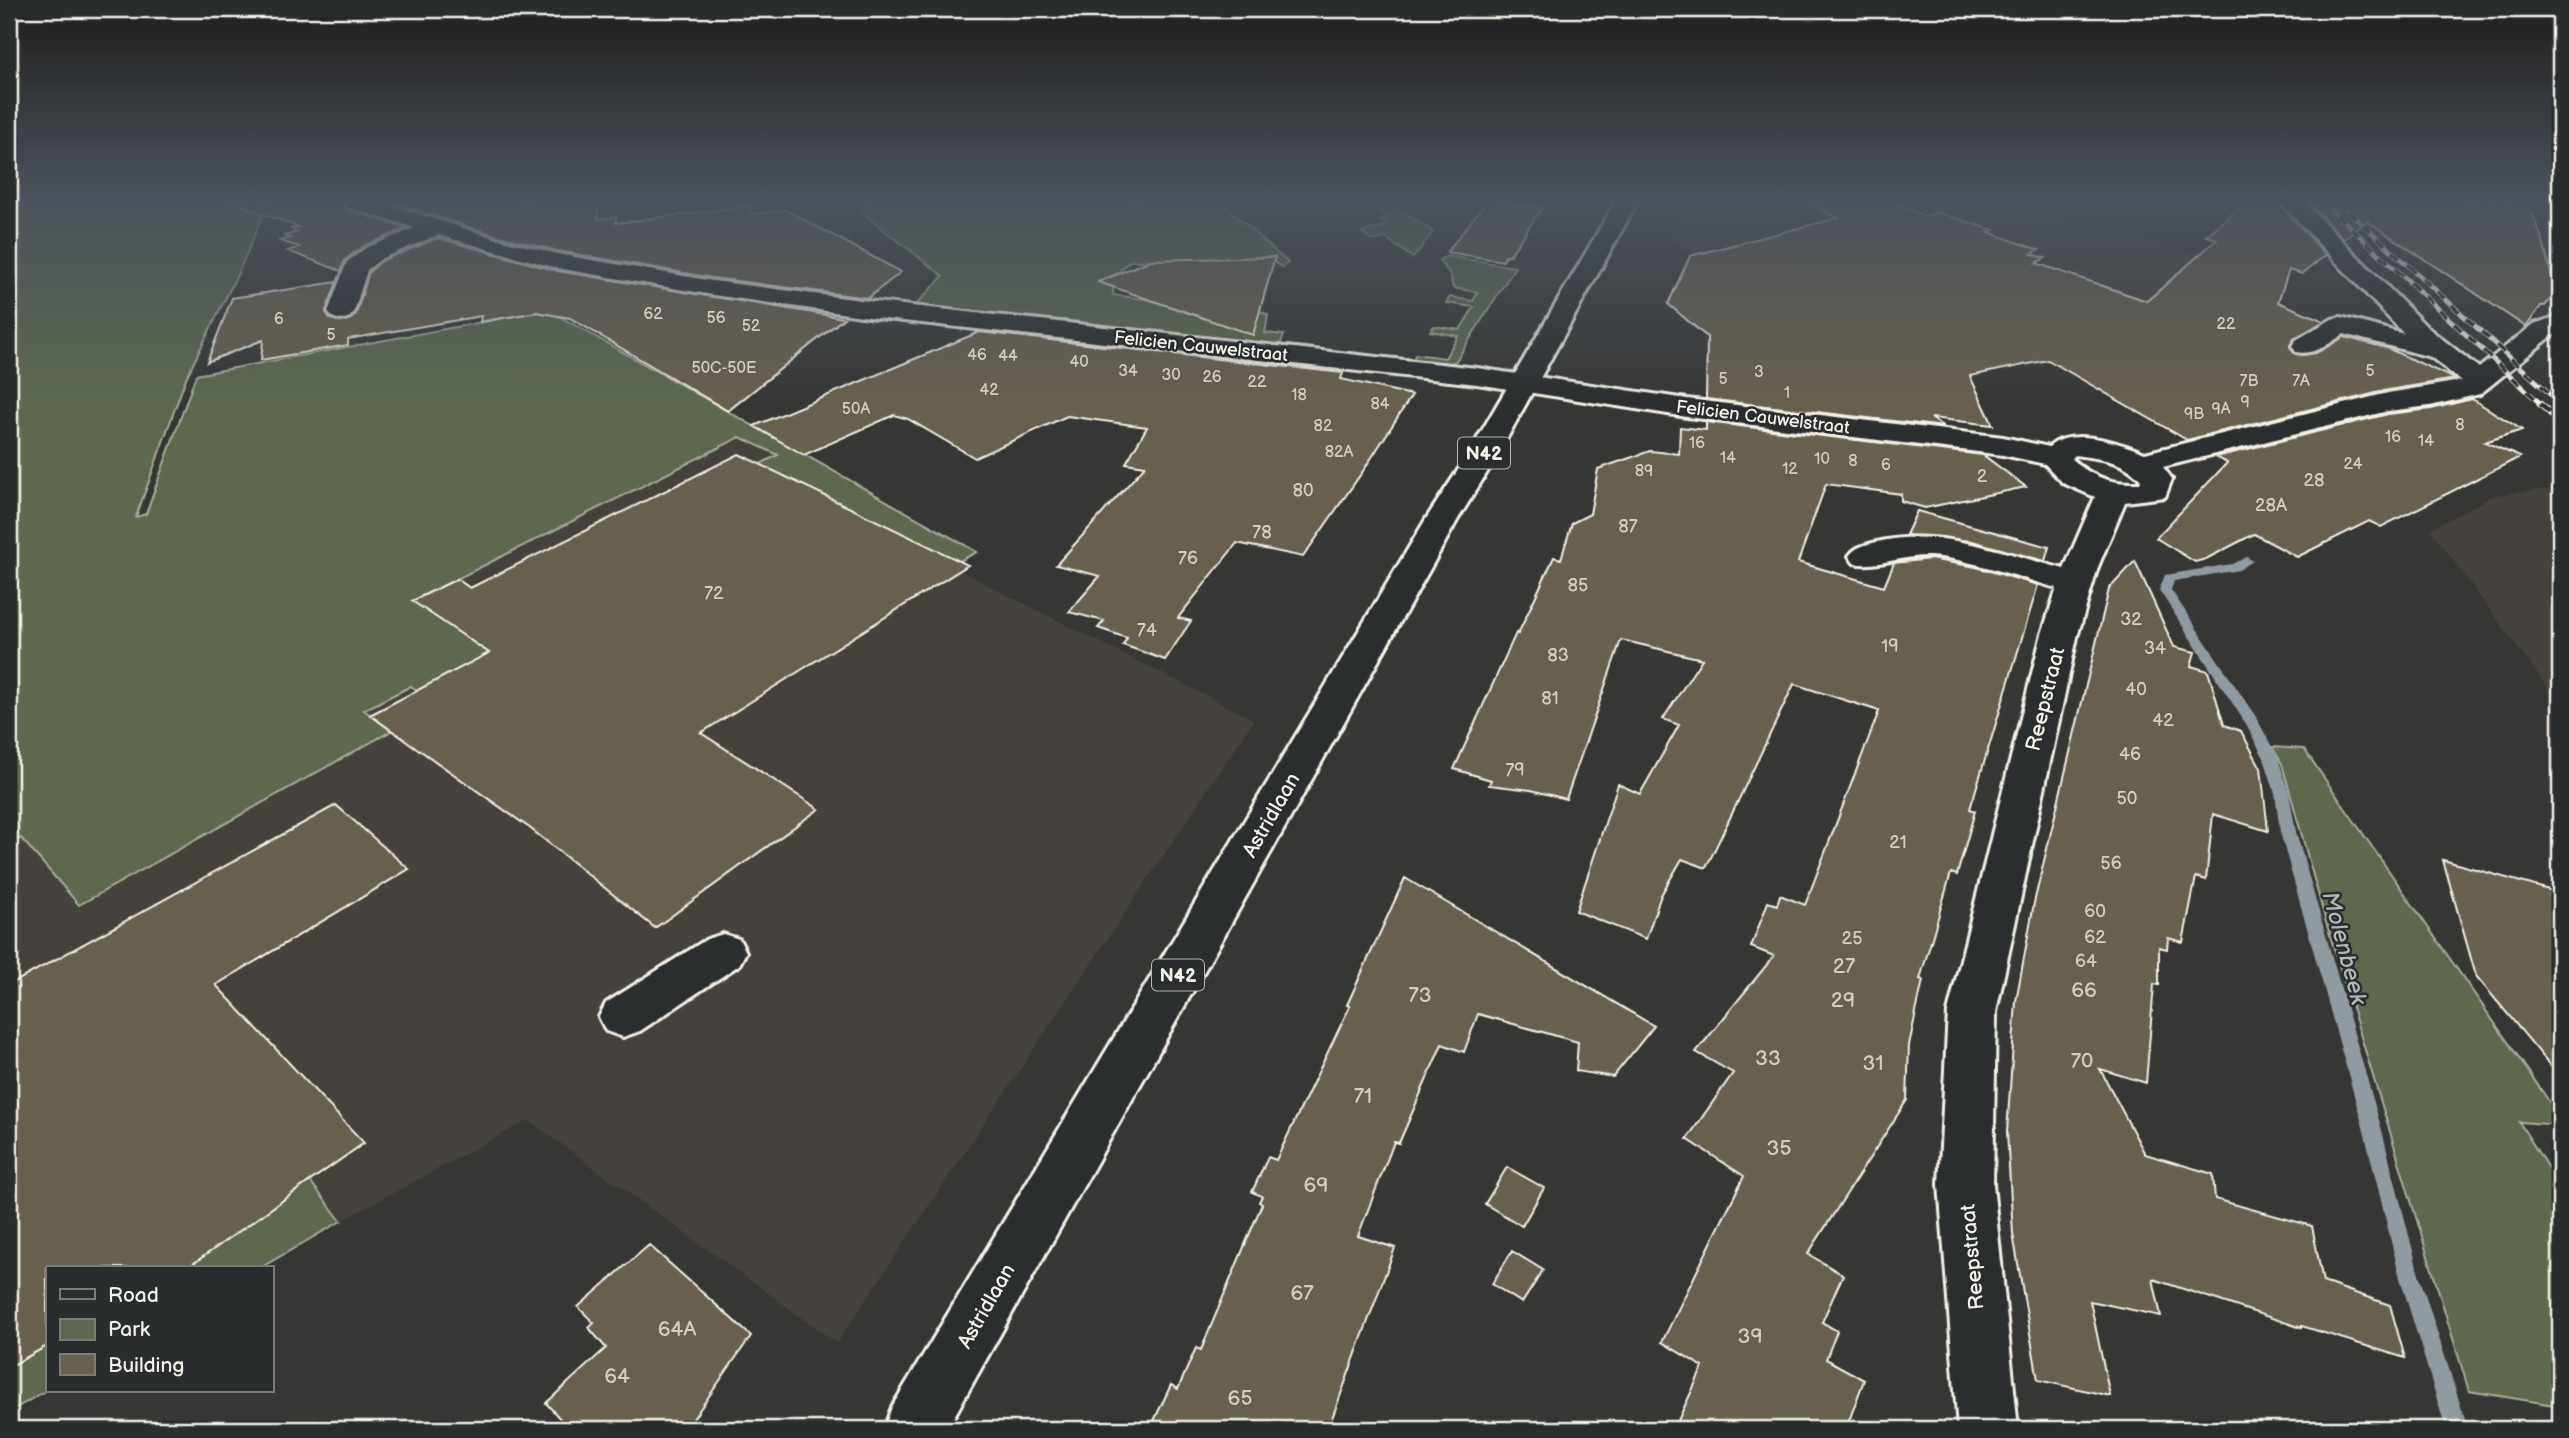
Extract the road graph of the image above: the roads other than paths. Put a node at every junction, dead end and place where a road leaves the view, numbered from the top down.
1 (356, 268) edge
2 (598, 268) edge
3 (1589, 268) edge
4 (2355, 268) edge
5 (341, 312) dead end
6 (2560, 323) edge
7 (2305, 346) dead end
8 (2439, 351) junction
9 (2477, 380) junction
10 (1523, 384) junction
11 (2055, 457) junction
12 (2128, 477) junction
13 (1866, 556) dead end
14 (2076, 582) junction
15 (723, 952) dead end
16 (623, 1017) dead end
17 (914, 1429) edge
18 (1989, 1429) edge

1 - 5 street
2 - 10 street, Felicien Cauwelstraat
3 - 10 street, Astridlaan / N42
4 - 8 street
6 - 9 street
7 - 8 street
8 - 9 street
9 - 12 street
10 - 11 street, Felicien Cauwelstraat
10 - 17 street, Astridlaan / N42
11 - 12 street
11 - 12 street, Felicien Cauwelstraat
12 - 14 street, Reepstraat
13 - 14 street
14 - 18 street, Reepstraat
15 - 16 street

